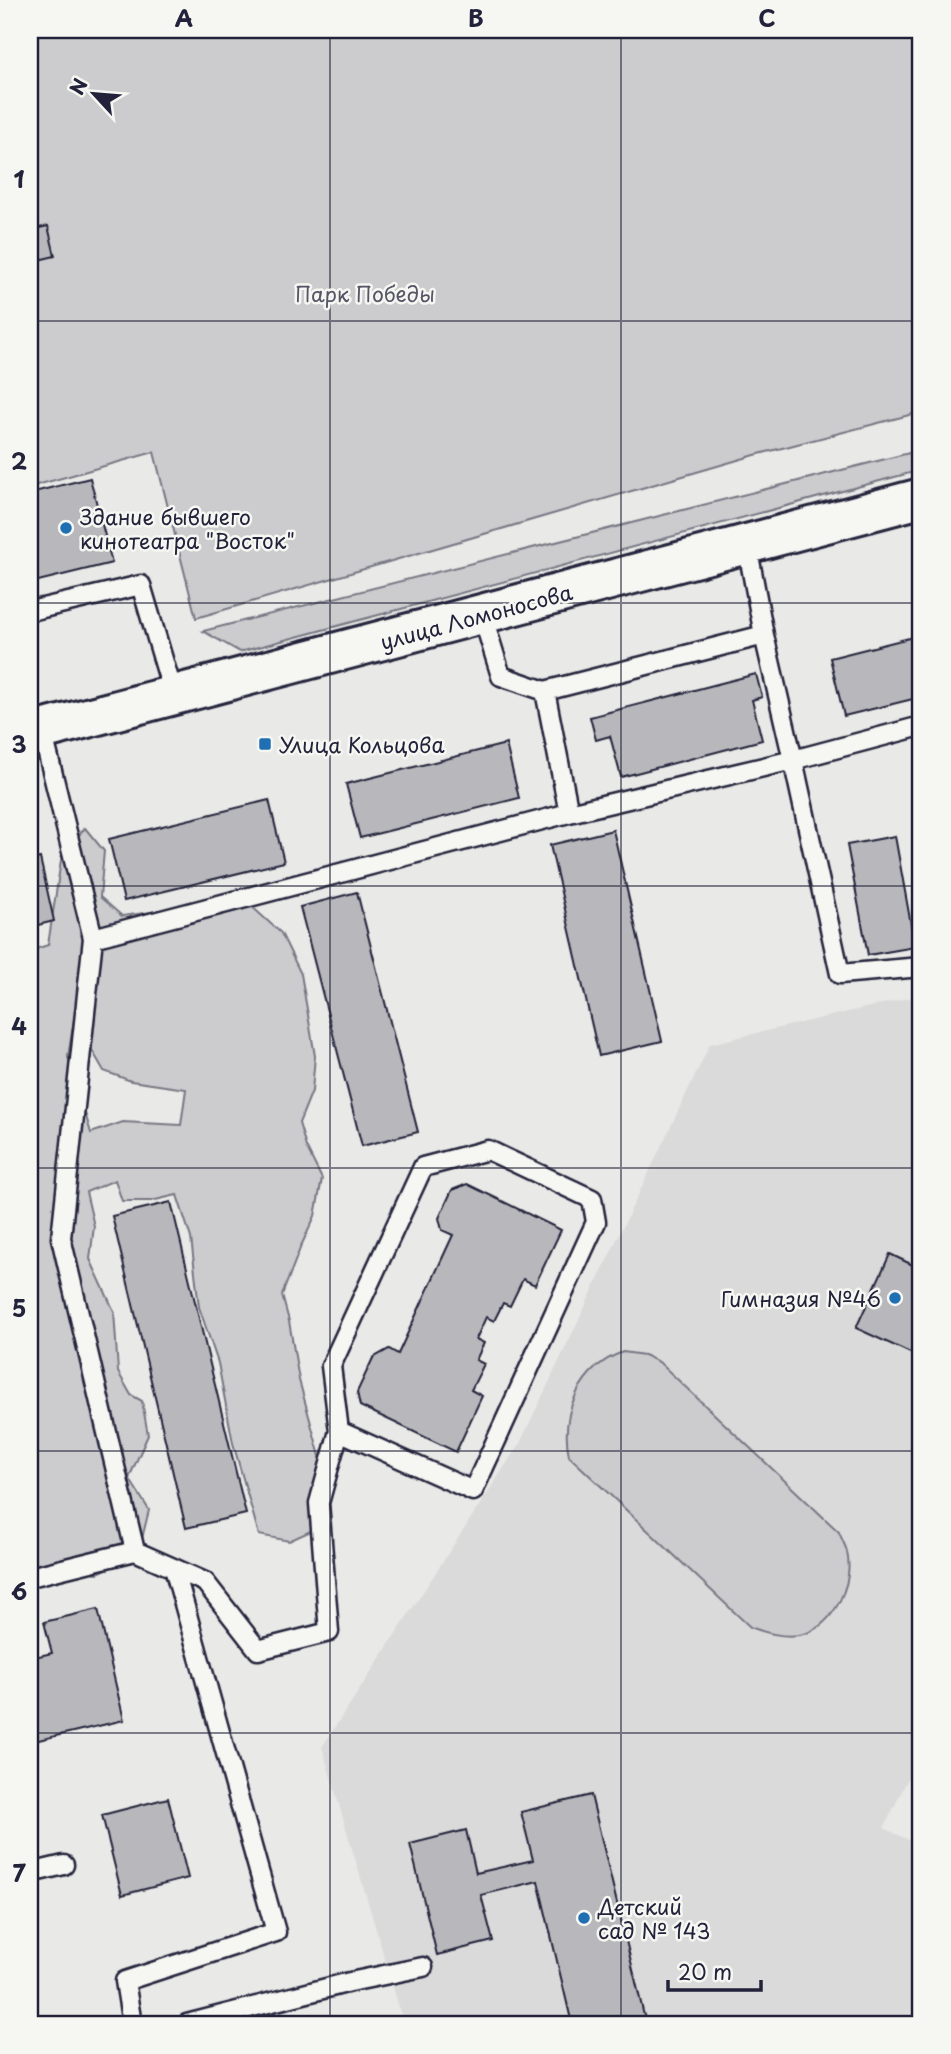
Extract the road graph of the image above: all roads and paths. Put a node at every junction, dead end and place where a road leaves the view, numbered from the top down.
1 (921, 498) edge
2 (747, 545) junction
3 (30, 611) edge
4 (482, 614) junction
5 (764, 635) junction
6 (545, 691) junction
7 (174, 696) junction
8 (921, 726) edge
9 (36, 732) edge
10 (793, 760) junction
11 (569, 813) junction
12 (93, 938) junction
13 (921, 967) edge
14 (339, 1431) junction
15 (135, 1551) junction
16 (174, 1568) junction
17 (30, 1577) edge
18 (64, 1865) dead end
19 (30, 1873) edge
20 (423, 1967) dead end
21 (237, 2018) edge
22 (132, 2024) edge
23 (187, 2024) edge

1 - 2 highway, улица Ломоносова
2 - 4 highway, улица Ломоносова
2 - 5 lane
3 - 7 lane
4 - 6 lane
4 - 7 highway, улица Ломоносова
5 - 6 lane
5 - 10 lane
6 - 11 lane
7 - 9 highway, улица Ломоносова
8 - 10 lane
9 - 12 lane
10 - 11 lane
10 - 13 lane
11 - 12 lane
12 - 15 lane
14 - 14 lane
14 - 16 lane
15 - 16 lane
15 - 17 lane
16 - 22 lane
18 - 19 lane
20 - 21 lane
21 - 23 lane

